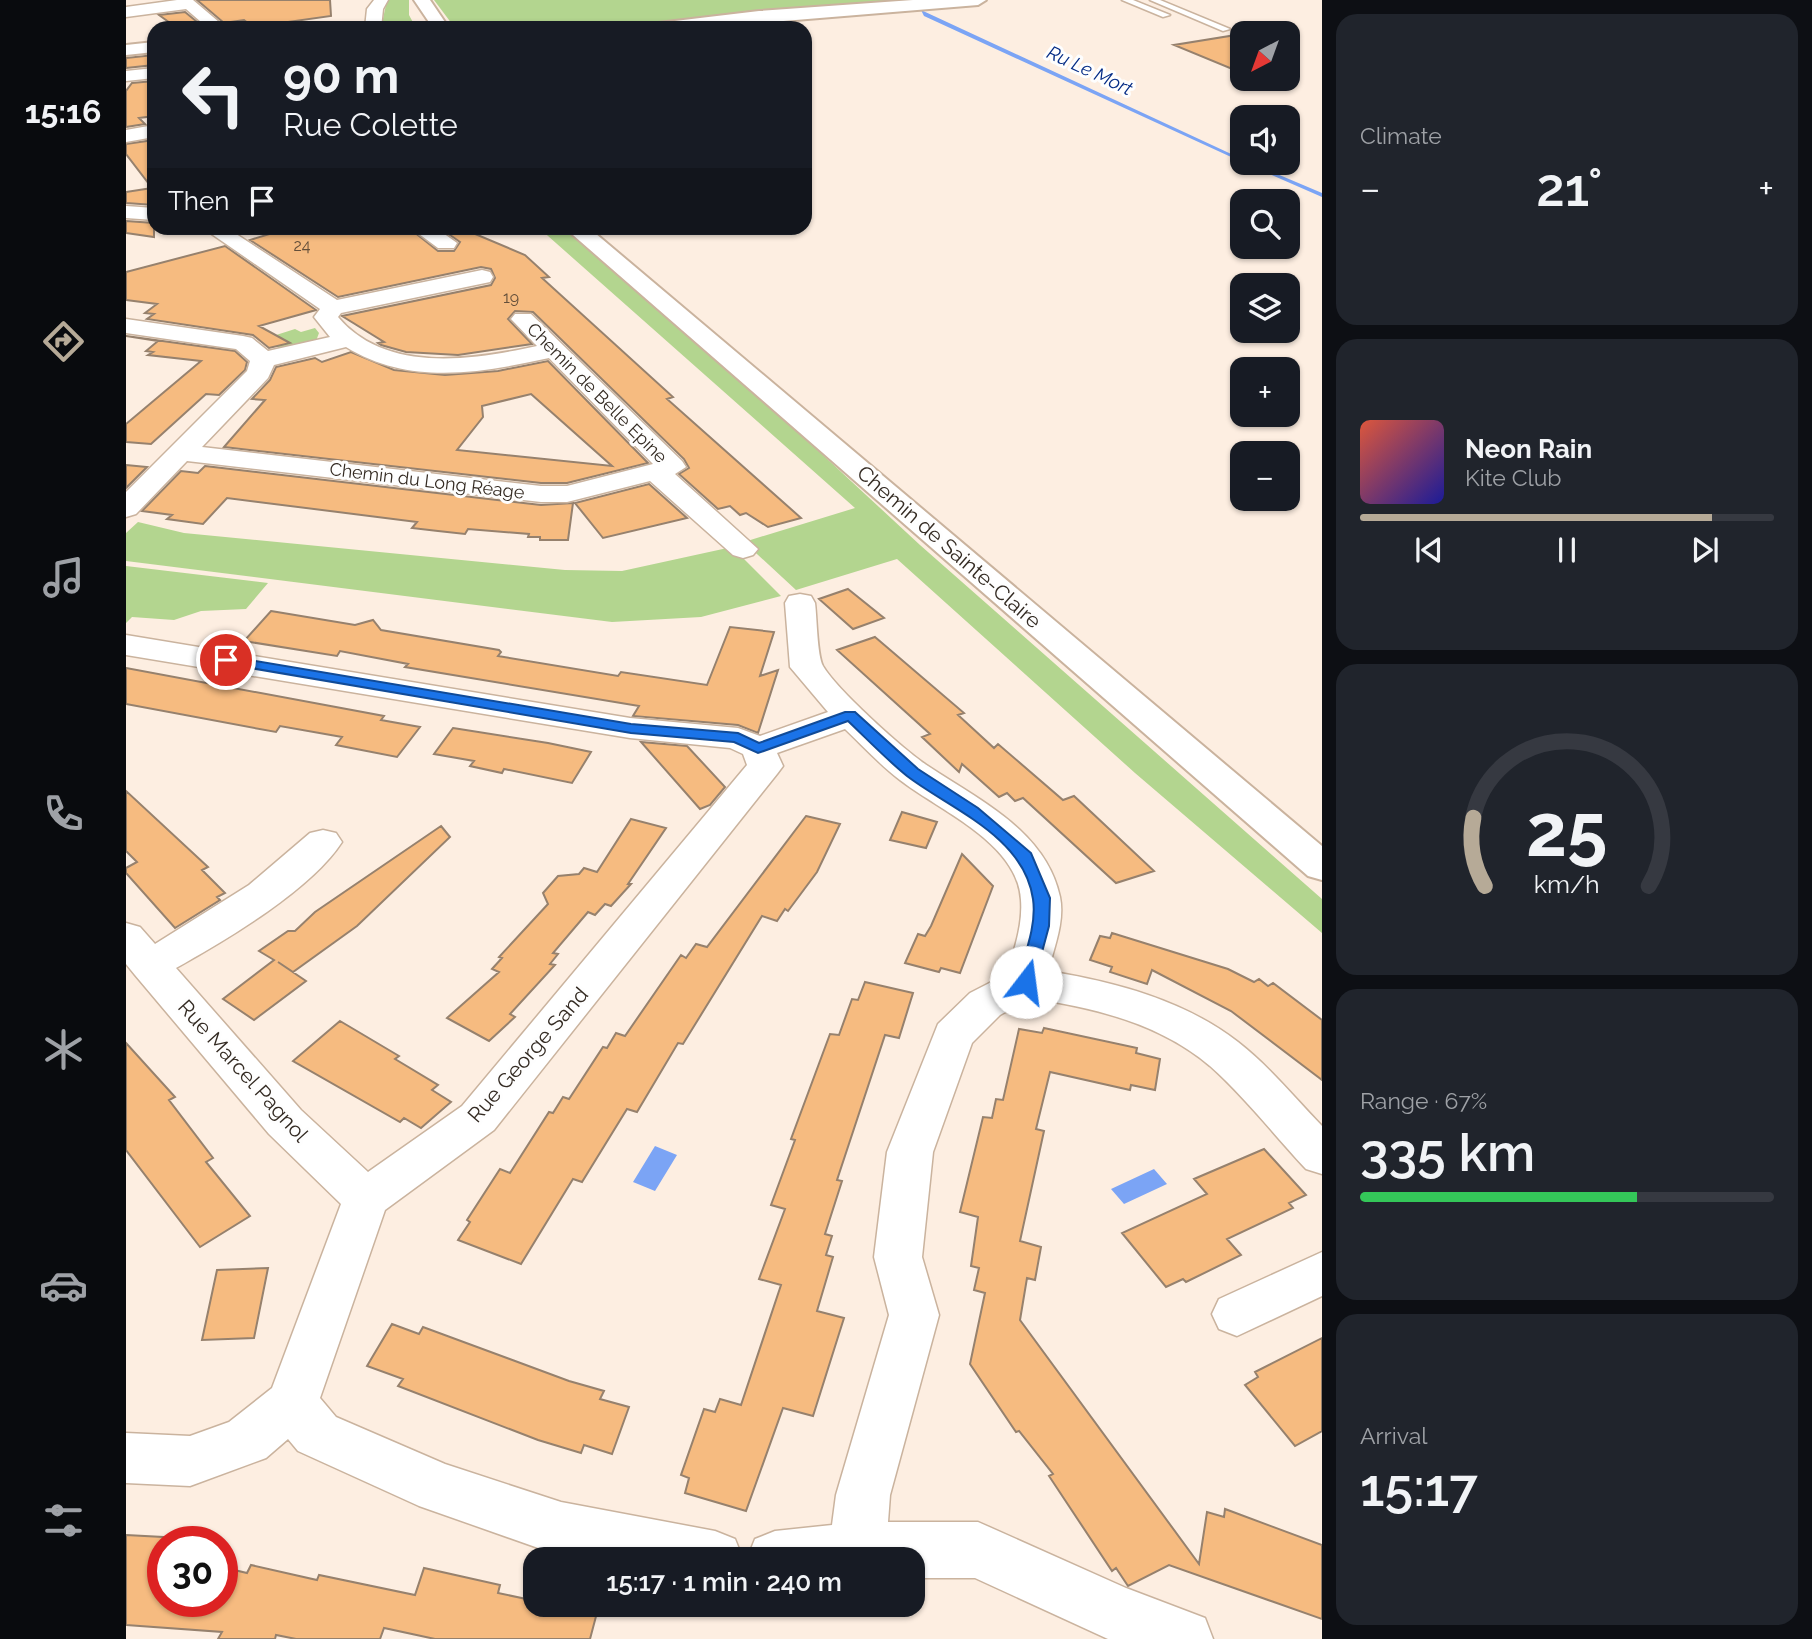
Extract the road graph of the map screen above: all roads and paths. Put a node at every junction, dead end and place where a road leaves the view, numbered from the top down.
1 (381, 0) edge
2 (415, 0) edge
3 (422, 0) edge
4 (978, 0) edge
5 (1126, 0) edge
6 (1154, 0) edge
7 (186, 2) edge
8 (126, 12) edge
9 (209, 21) edge
10 (373, 21) edge
11 (418, 21) edge
12 (436, 21) edge
13 (716, 21) edge
14 (1192, 25) dead end
15 (1226, 29) dead end
16 (147, 48) edge
17 (126, 50) edge
18 (147, 74) edge
19 (126, 76) edge
20 (147, 132) edge
21 (126, 136) edge
22 (126, 212) edge
23 (147, 214) edge
24 (225, 235) edge
25 (433, 235) edge
26 (584, 235) edge
27 (446, 243) dead end
28 (468, 256) dead end
29 (505, 300) junction
30 (333, 309) junction
31 (126, 326) edge
32 (348, 339) junction
33 (552, 350) junction
34 (263, 359) junction
35 (179, 453) junction
36 (664, 469) junction
37 (126, 508) edge
38 (743, 549) dead end
39 (800, 603) dead end
40 (126, 645) edge
41 (850, 716) junction
42 (758, 748) junction
43 (323, 842) dead end
44 (1322, 867) edge
45 (137, 951) edge
46 (1026, 982) junction
47 (1322, 1156) edge
48 (366, 1199) junction
49 (1322, 1273) edge
50 (1237, 1314) dead end
51 (292, 1404) junction
52 (126, 1458) edge
53 (653, 1547) edge
54 (857, 1547) edge
55 (925, 1550) edge
56 (1184, 1639) edge

1 - 10 street
2 - 11 main road
3 - 12 main road
4 - 13 main road
5 - 14 lane
6 - 15 lane
7 - 8 street
7 - 9 street
16 - 17 main road
18 - 19 street
20 - 21 street
22 - 23 street
24 - 30 street
25 - 27 street
26 - 44 main road, Chemin de Sainte-Claire
28 - 29 street, Chemin de Belle Epine
29 - 30 street
29 - 33 street, Chemin de Belle Epine
30 - 32 street
31 - 34 street
32 - 33 street
32 - 34 street
33 - 36 street, Chemin de Belle Epine
34 - 35 street
35 - 36 street, Chemin du Long Réage
35 - 37 street
36 - 38 street, Chemin de Belle Epine
39 - 41 street
40 - 42 street
41 - 42 street
41 - 46 street
42 - 48 street, Rue George Sand
43 - 45 street
45 - 48 street, Rue Marcel Pagnol
46 - 47 street
46 - 54 street
48 - 51 street
49 - 50 street
51 - 52 street
51 - 53 street
55 - 56 street

